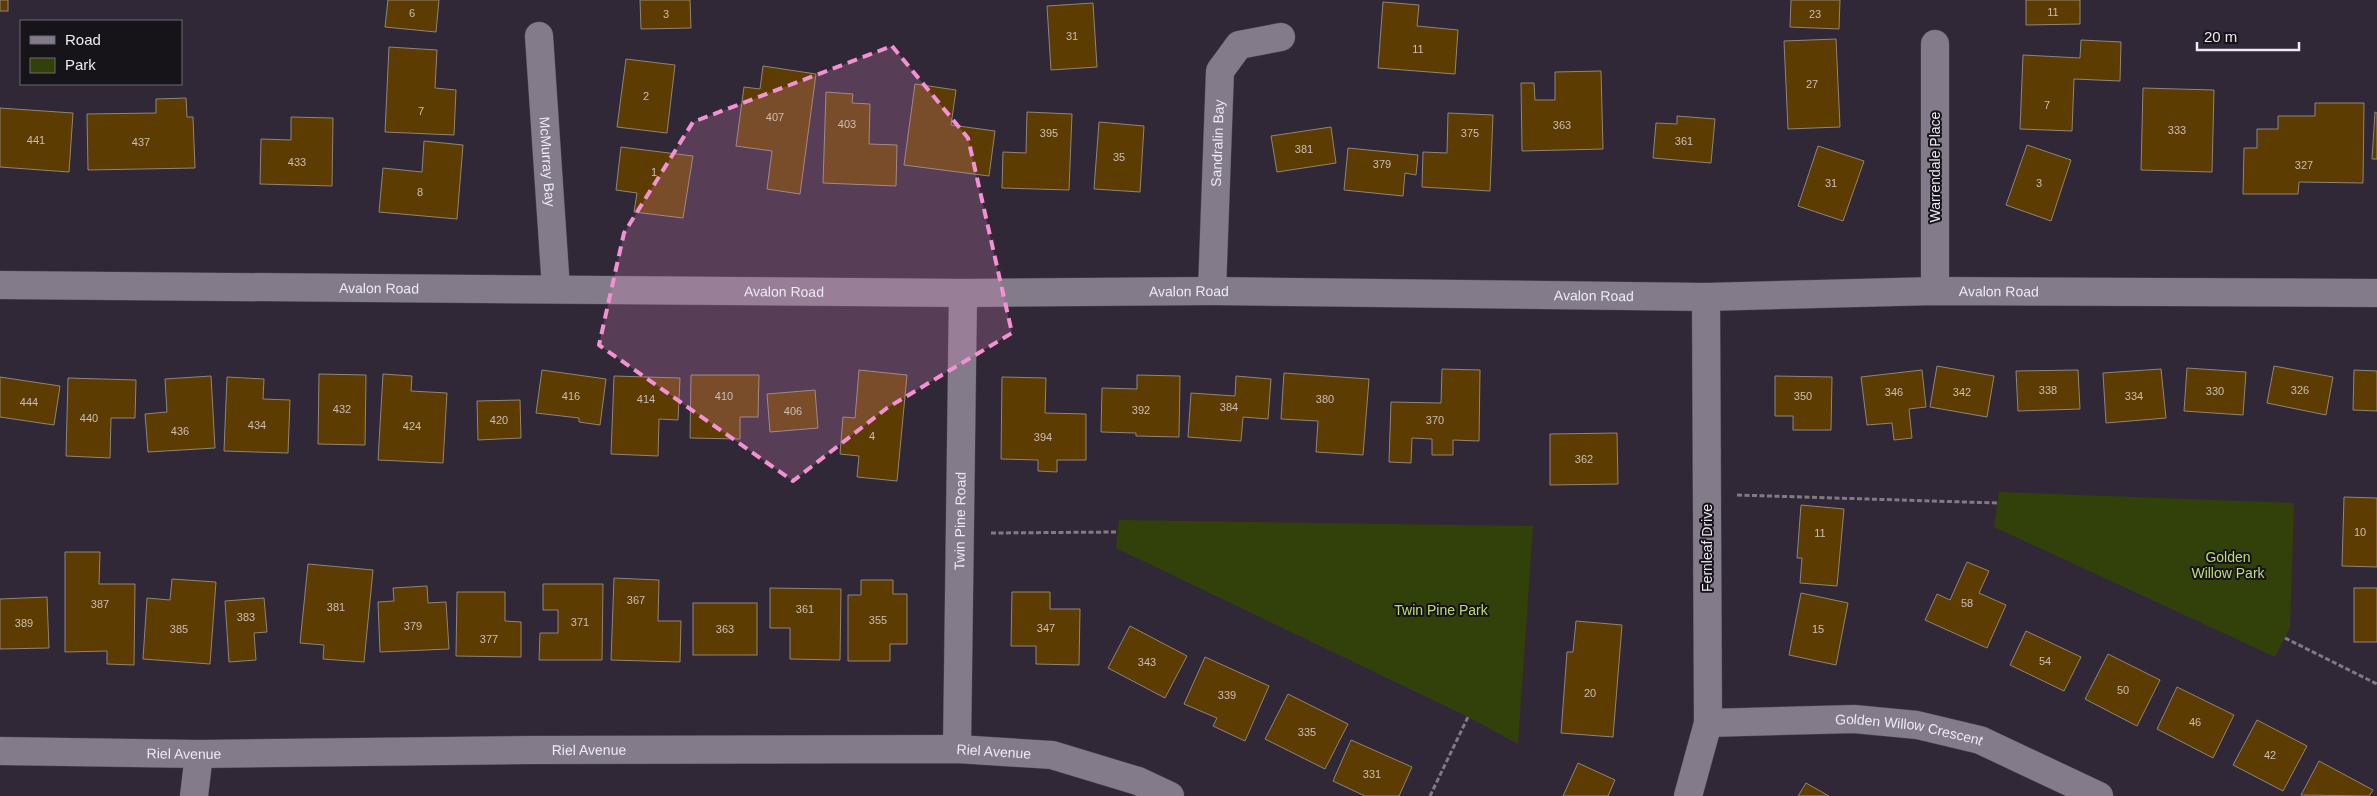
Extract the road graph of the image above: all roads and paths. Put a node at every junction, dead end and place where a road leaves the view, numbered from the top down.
1 (539, 36) dead end
2 (1281, 36) dead end
3 (1935, 44) dead end
4 (0, 285) edge
5 (556, 289) junction
6 (1935, 290) junction
7 (1212, 291) junction
8 (2377, 293) edge
9 (963, 294) junction
10 (1706, 297) junction
11 (1707, 494) junction
12 (1997, 503) dead end
13 (1118, 532) dead end
14 (960, 533) junction
15 (2285, 638) dead end
16 (2377, 684) edge
17 (1468, 717) dead end
18 (1708, 724) junction
19 (958, 749) junction
20 (0, 751) edge
21 (199, 754) junction
22 (194, 796) edge
23 (1170, 796) edge
24 (1430, 796) edge
25 (1688, 796) edge
26 (2099, 796) edge

1 - 5 street, McMurray Bay
2 - 7 street, Sandralin Bay
3 - 6 street, Warrendale Place
4 - 5 street, Avalon Road
5 - 9 street, Avalon Road
6 - 8 street, Avalon Road
6 - 10 street, Avalon Road
7 - 9 street, Avalon Road
7 - 10 street, Avalon Road
9 - 14 street, Twin Pine Road
10 - 11 street, Fernleaf Drive
11 - 12 path
11 - 18 street, Fernleaf Drive
13 - 14 path
14 - 19 street, Twin Pine Road
15 - 16 path
17 - 24 path
18 - 25 street, Fernleaf Drive
18 - 26 street, Golden Willow Crescent
19 - 21 street, Riel Avenue
19 - 23 street, Riel Avenue
20 - 21 street, Riel Avenue
21 - 22 street

